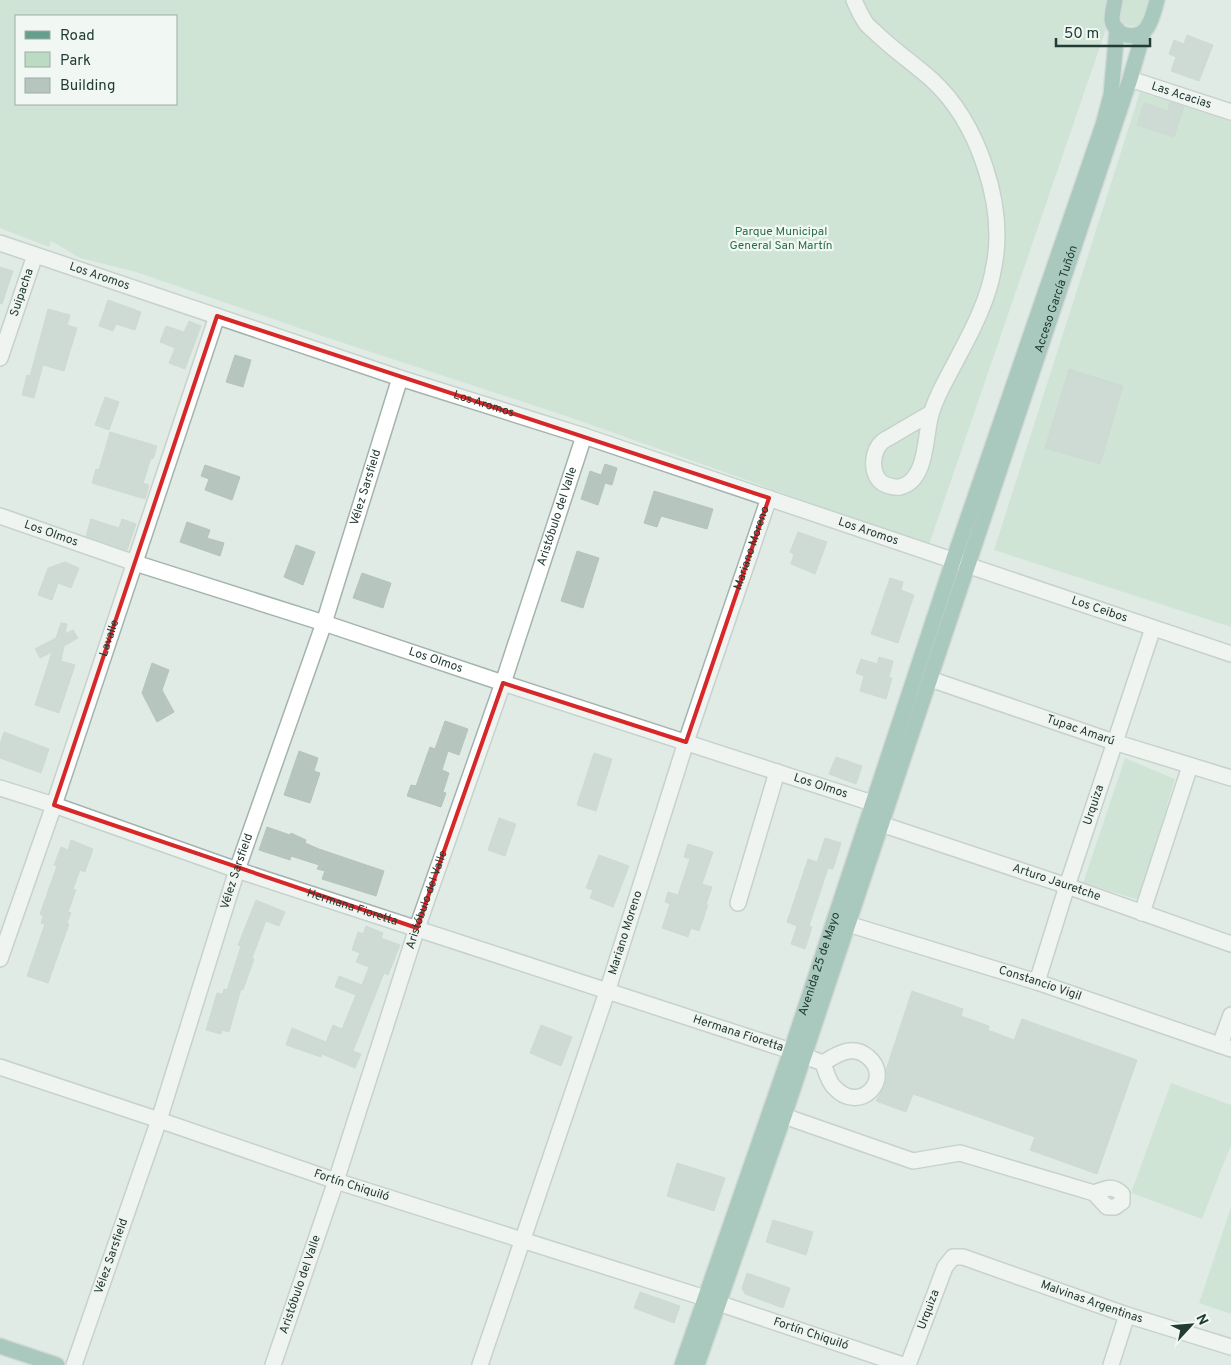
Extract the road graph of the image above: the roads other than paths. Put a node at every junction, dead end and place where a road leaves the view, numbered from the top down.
1 (854, 0) edge
2 (1115, 0) edge
3 (1157, 0) edge
4 (1117, 30) junction
5 (1144, 31) junction
6 (1130, 80) junction
7 (1231, 112) edge
8 (0, 243) edge
9 (34, 255) junction
10 (217, 316) junction
11 (0, 358) edge
12 (400, 378) junction
13 (931, 413) junction
14 (584, 436) junction
15 (769, 498) junction
16 (0, 516) edge
17 (953, 561) junction
18 (135, 563) junction
19 (968, 565) junction
20 (324, 623) junction
21 (1153, 628) junction
22 (1231, 654) edge
23 (930, 679) junction
24 (503, 683) junction
25 (686, 742) junction
26 (1114, 742) junction
27 (1190, 766) junction
28 (777, 772) junction
29 (1231, 778) edge
30 (0, 788) edge
31 (872, 803) junction
32 (54, 805) junction
33 (887, 808) junction
34 (867, 820) junction
35 (881, 824) junction
36 (237, 870) junction
37 (1066, 886) junction
38 (738, 903) dead end
39 (1142, 913) junction
40 (848, 924) junction
41 (417, 928) junction
42 (1231, 944) edge
43 (0, 959) edge
44 (1038, 982) junction
45 (606, 992) junction
46 (1231, 1015) edge
47 (1226, 1047) edge
48 (798, 1054) junction
49 (823, 1063) dead end
50 (0, 1067) edge
51 (784, 1116) junction
52 (159, 1120) junction
53 (336, 1181) junction
54 (1094, 1194) dead end
55 (522, 1240) junction
56 (953, 1257) joint
57 (711, 1300) junction
58 (1127, 1315) junction
59 (0, 1346) edge
60 (1231, 1347) edge
61 (57, 1365) edge
62 (74, 1365) edge
63 (273, 1365) edge
64 (480, 1365) edge
65 (682, 1365) edge
66 (697, 1365) edge
67 (903, 1365) edge
68 (908, 1365) edge
69 (1110, 1365) edge

1 - 13 street
2 - 4 main road, Acceso García Tuñón
3 - 5 main road, Acceso García Tuñón
4 - 5 main road
4 - 17 main road, Acceso García Tuñón
5 - 6 main road, Acceso García Tuñón
6 - 7 street, Las Acacias
6 - 19 main road, Acceso García Tuñón
8 - 9 street, Los Aromos
9 - 10 street, Los Aromos
9 - 11 street, Suipacha
10 - 12 street, Los Aromos
10 - 18 street, Lavalle
12 - 14 street, Los Aromos
12 - 20 street, Vélez Sarsfield
13 - 13 street
14 - 15 street, Los Aromos
14 - 24 street, Aristóbulo del Valle
15 - 17 street, Los Aromos
15 - 25 street, Mariano Moreno
16 - 18 street, Los Olmos
17 - 19 street, Los Aromos
17 - 31 main road, Avenida 25 de Mayo
18 - 20 street, Los Olmos
18 - 32 street, Lavalle
19 - 21 street, Los Ceibos
19 - 23 main road, Avenida 25 de Mayo
20 - 24 street, Los Olmos
20 - 36 street, Vélez Sarsfield
21 - 22 street, Los Ceibos
21 - 26 street, Urquiza
23 - 26 street, Tupac Amarú
23 - 33 main road, Avenida 25 de Mayo
24 - 25 street, Los Olmos
24 - 41 street, Aristóbulo del Valle
25 - 28 street, Los Olmos
25 - 45 street, Mariano Moreno
26 - 27 street, Tupac Amarú
26 - 37 street, Urquiza
27 - 29 street, Tupac Amarú
27 - 39 street
28 - 31 street, Los Olmos
28 - 38 street
30 - 32 street, Hermana Fioretta
31 - 33 main road
31 - 34 main road, Avenida 25 de Mayo
32 - 36 street, Hermana Fioretta
32 - 43 street, Lavalle
33 - 35 main road, Avenida 25 de Mayo
34 - 35 main road
34 - 48 main road, Avenida 25 de Mayo
35 - 37 street, Arturo Jauretche
35 - 40 main road, Avenida 25 de Mayo
36 - 41 street, Hermana Fioretta
36 - 52 street, Vélez Sarsfield
37 - 39 street, Arturo Jauretche
37 - 44 street, Urquiza
39 - 42 street, Arturo Jauretche
40 - 44 street, Constancio Vigil
40 - 48 main road, Avenida 25 de Mayo
41 - 45 street, Hermana Fioretta
41 - 53 street, Aristóbulo del Valle
44 - 47 street, Constancio Vigil
45 - 48 street, Hermana Fioretta
45 - 55 street, Mariano Moreno
46 - 47 street
48 - 49 street, Hermana Fioretta
48 - 51 main road, Avenida 25 de Mayo
48 - 57 main road, Avenida 25 de Mayo
50 - 52 street, Fortín Chiquiló
51 - 54 street
51 - 57 main road, Avenida 25 de Mayo
52 - 53 street, Fortín Chiquiló
52 - 62 street, Vélez Sarsfield
53 - 55 street, Fortín Chiquiló
53 - 63 street, Aristóbulo del Valle
55 - 57 street, Fortín Chiquiló
55 - 64 street, Mariano Moreno
56 - 58 street, Malvinas Argentinas
56 - 68 street, Urquiza
57 - 65 main road, Avenida 25 de Mayo
57 - 66 main road, Avenida 25 de Mayo
57 - 67 street, Fortín Chiquiló
58 - 60 street, Malvinas Argentinas
58 - 69 street
59 - 61 main road

